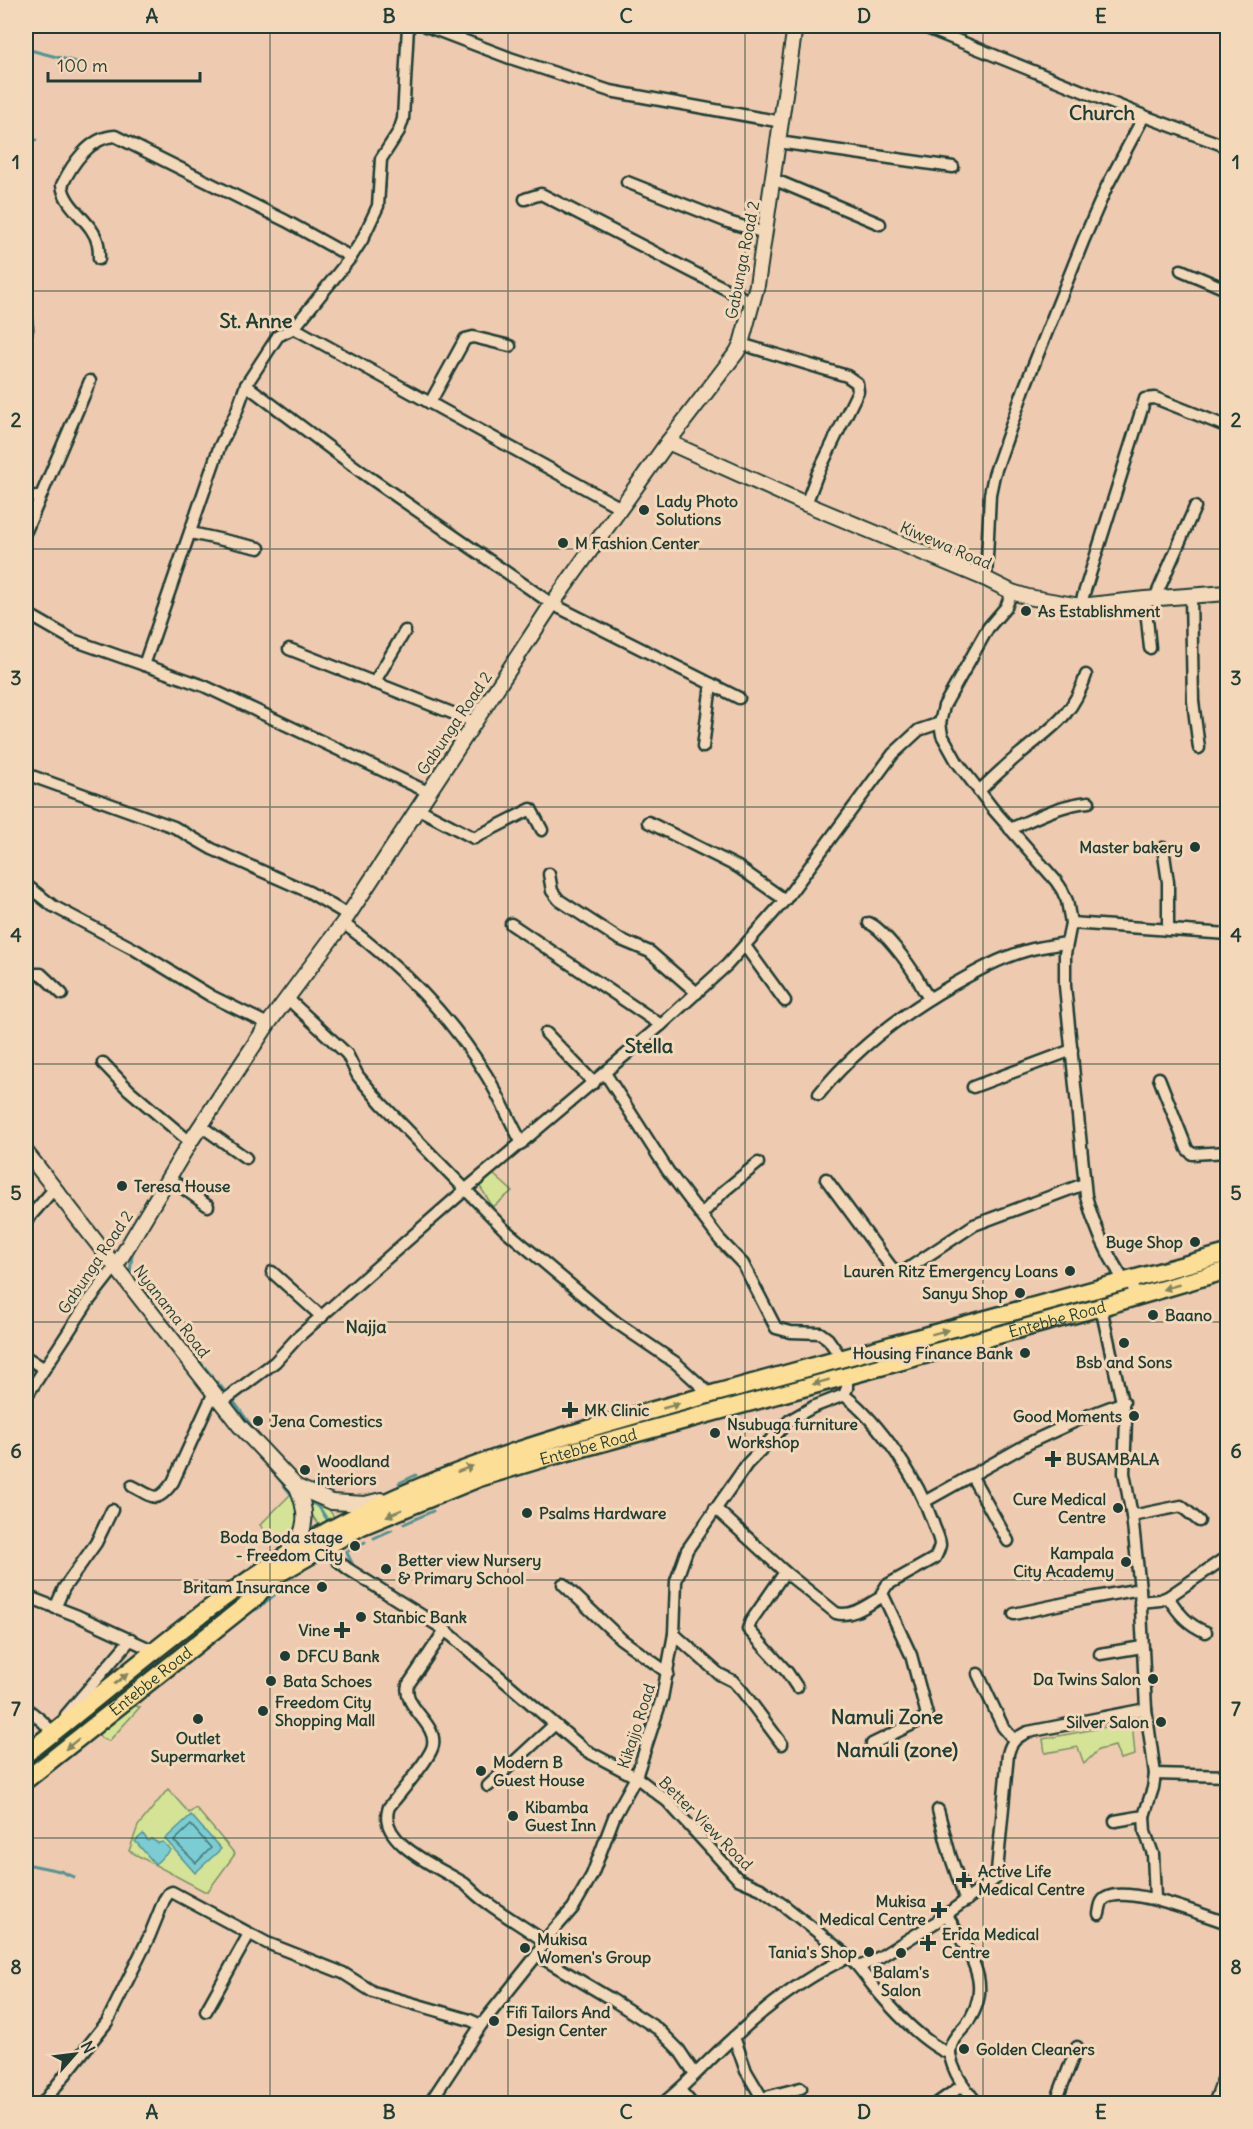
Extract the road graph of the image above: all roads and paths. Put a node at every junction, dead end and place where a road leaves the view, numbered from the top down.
1 (408, 26) edge
2 (426, 26) edge
3 (795, 26) edge
4 (922, 26) edge
5 (1144, 116) junction
6 (782, 122) junction
7 (778, 142) junction
8 (1227, 147) edge
9 (953, 167) dead end
10 (773, 179) junction
11 (627, 182) dead end
12 (525, 199) dead end
13 (880, 224) dead end
14 (765, 233) junction
15 (351, 257) junction
16 (99, 259) dead end
17 (1181, 270) dead end
18 (1227, 290) edge
19 (753, 303) junction
20 (26, 320) edge
21 (294, 328) junction
22 (26, 333) edge
23 (741, 344) junction
24 (510, 346) dead end
25 (90, 381) dead end
26 (246, 385) junction
27 (430, 403) junction
28 (1227, 426) edge
29 (668, 442) junction
30 (26, 494) edge
31 (39, 498) junction
32 (806, 504) junction
33 (1195, 507) dead end
34 (621, 508) junction
35 (26, 531) edge
36 (191, 533) junction
37 (259, 548) dead end
38 (986, 579) junction
39 (1012, 592) junction
40 (1227, 593) edge
41 (1191, 596) junction
42 (1150, 598) junction
43 (552, 604) junction
44 (1080, 606) junction
45 (26, 613) edge
46 (405, 631) dead end
47 (1150, 648) dead end
48 (289, 649) dead end
49 (144, 665) junction
50 (1086, 675) dead end
51 (374, 683) junction
52 (711, 684) junction
53 (739, 698) dead end
54 (475, 722) junction
55 (940, 723) junction
56 (703, 747) dead end
57 (1199, 748) dead end
58 (26, 774) edge
59 (979, 791) junction
60 (428, 792) junction
61 (1089, 802) dead end
62 (417, 808) junction
63 (648, 822) dead end
64 (1010, 829) junction
65 (542, 830) dead end
66 (1163, 848) dead end
67 (549, 874) dead end
68 (26, 885) edge
69 (785, 900) junction
70 (345, 919) junction
71 (869, 923) dead end
72 (1071, 923) junction
73 (512, 924) dead end
74 (1168, 930) junction
75 (1227, 934) edge
76 (1066, 944) junction
77 (745, 946) junction
78 (26, 978) edge
79 (697, 993) junction
80 (62, 994) dead end
81 (287, 998) junction
82 (930, 998) junction
83 (785, 1000) dead end
84 (268, 1024) junction
85 (661, 1025) junction
86 (546, 1033) dead end
87 (1072, 1050) junction
88 (103, 1063) dead end
89 (605, 1073) junction
90 (1159, 1077) dead end
91 (594, 1083) junction
92 (973, 1086) dead end
93 (819, 1094) dead end
94 (201, 1126) junction
95 (190, 1142) junction
96 (522, 1143) junction
97 (26, 1152) edge
98 (1227, 1152) edge
99 (246, 1158) dead end
100 (758, 1163) dead end
101 (169, 1178) junction
102 (826, 1179) dead end
103 (1084, 1184) junction
104 (54, 1189) junction
105 (465, 1190) junction
106 (208, 1206) dead end
107 (702, 1214) junction
108 (26, 1221) edge
109 (1227, 1253) edge
110 (116, 1266) junction
111 (1227, 1270) edge
112 (272, 1272) dead end
113 (1130, 1279) junction
114 (1097, 1289) junction
115 (1136, 1297) junction
116 (1101, 1307) junction
117 (322, 1317) junction
118 (26, 1357) edge
119 (845, 1367) junction
120 (43, 1368) junction
121 (711, 1395) junction
122 (26, 1397) edge
123 (218, 1397) junction
124 (839, 1397) junction
125 (1124, 1402) junction
126 (971, 1475) junction
127 (132, 1485) dead end
128 (297, 1487) junction
129 (404, 1494) junction
130 (924, 1502) junction
131 (715, 1508) junction
132 (112, 1510) dead end
133 (1132, 1516) junction
134 (1199, 1521) dead end
135 (1008, 1541) dead end
136 (328, 1545) junction
137 (1227, 1556) edge
138 (282, 1558) junction
139 (785, 1572) junction
140 (563, 1584) dead end
141 (1140, 1589) junction
142 (26, 1596) edge
143 (883, 1596) junction
144 (1168, 1597) junction
145 (1140, 1602) junction
146 (56, 1608) junction
147 (1014, 1614) dead end
148 (445, 1630) junction
149 (1206, 1632) dead end
150 (674, 1634) junction
151 (131, 1639) junction
152 (160, 1647) junction
153 (1142, 1647) junction
154 (1100, 1654) dead end
155 (668, 1673) junction
156 (978, 1674) dead end
157 (797, 1687) dead end
158 (26, 1708) edge
159 (1146, 1709) junction
160 (554, 1725) junction
161 (1014, 1740) junction
162 (39, 1743) edge
163 (782, 1744) dead end
164 (872, 1744) dead end
165 (1155, 1773) junction
166 (636, 1776) junction
167 (1227, 1776) edge
168 (26, 1780) edge
169 (488, 1786) dead end
170 (938, 1810) dead end
171 (1144, 1816) junction
172 (1116, 1821) dead end
173 (1155, 1898) junction
174 (966, 1901) junction
175 (1099, 1914) dead end
176 (947, 1915) junction
177 (1227, 1923) edge
178 (249, 1934) junction
179 (544, 1941) junction
180 (537, 1955) junction
181 (849, 1957) junction
182 (859, 1967) junction
183 (206, 2011) dead end
184 (481, 2025) junction
185 (734, 2037) junction
186 (1077, 2047) dead end
187 (950, 2054) junction
188 (1227, 2066) edge
189 (695, 2074) junction
190 (963, 2085) junction
191 (801, 2088) dead end
192 (680, 2090) junction
193 (42, 2103) edge
194 (429, 2103) edge
195 (663, 2103) edge
196 (692, 2103) edge
197 (936, 2103) edge
198 (978, 2103) edge
199 (1055, 2103) edge
200 (1214, 2103) edge

1 - 15 street
2 - 6 street
3 - 6 street, Gabunga Road 2
4 - 5 street
5 - 8 street
5 - 38 street
6 - 7 street, Gabunga Road 2
7 - 9 street
7 - 10 street, Gabunga Road 2
10 - 13 street
10 - 14 street, Gabunga Road 2
11 - 14 street
12 - 19 street
14 - 19 street, Gabunga Road 2
15 - 16 street
15 - 21 street
17 - 18 street
19 - 23 street, Gabunga Road 2
20 - 22 street
21 - 26 street
21 - 27 street
23 - 29 street, Gabunga Road 2
23 - 32 street
24 - 27 street
25 - 31 street
26 - 36 street
26 - 43 street
27 - 34 street
28 - 44 street
29 - 32 street, Kiwewa Road
29 - 34 street, Gabunga Road 2
30 - 31 street
31 - 35 street
32 - 38 street, Kiwewa Road
33 - 42 street
34 - 43 street, Gabunga Road 2
36 - 37 street
36 - 49 street
38 - 39 street, Kiwewa Road
39 - 44 street, Kiwewa Road
39 - 55 street
40 - 41 street, Kiwewa Road
41 - 42 street, Kiwewa Road
41 - 57 street
42 - 44 street, Kiwewa Road
42 - 47 street
43 - 52 street
43 - 54 street, Gabunga Road 2
45 - 49 street
46 - 51 street
48 - 51 street
49 - 60 street
50 - 59 street
51 - 54 street
52 - 53 street
52 - 56 street
54 - 60 street, Gabunga Road 2
55 - 59 street
55 - 69 street
58 - 70 street
59 - 64 street
60 - 62 street, Gabunga Road 2
61 - 64 street
62 - 65 street
62 - 70 street, Gabunga Road 2
63 - 69 street
64 - 72 street
66 - 74 street
67 - 79 street
68 - 84 street
69 - 77 street
70 - 81 street, Gabunga Road 2
70 - 96 street
71 - 82 street
72 - 74 street
72 - 76 street
73 - 85 street
74 - 75 street
76 - 82 street
76 - 87 street
77 - 79 street
77 - 83 street
78 - 80 street
79 - 85 street
81 - 84 street, Gabunga Road 2
81 - 105 street
82 - 93 street
84 - 94 street, Gabunga Road 2
85 - 89 street
86 - 91 street
87 - 92 street
87 - 103 street
88 - 95 street
89 - 91 street
89 - 107 street
90 - 98 street
91 - 96 street
94 - 95 street, Gabunga Road 2
94 - 99 street
95 - 101 street, Gabunga Road 2
96 - 105 street
97 - 104 street, Nyanama Road
100 - 107 street
101 - 106 street
101 - 110 street, Gabunga Road 2
102 - 103 street
103 - 113 street
104 - 108 street
104 - 110 street, Nyanama Road
105 - 117 street
105 - 121 street
107 - 119 street
109 - 113 main road, Entebbe Road
110 - 120 street, Gabunga Road 2
110 - 123 street, Nyanama Road
111 -> 115 main road, Entebbe Road
112 - 117 street
113 - 114 main road, Entebbe Road
113 - 115 street
114 - 116 street
119 -> 114 main road, Entebbe Road
115 - 116 main road, Entebbe Road
116 - 119 main road, Entebbe Road
116 - 125 street
117 - 123 street
118 - 120 street
119 - 121 main road, Entebbe Road
119 - 124 street
119 -> 136 main road, Entebbe Road
120 - 122 street, Gabunga Road 2
129 -> 121 main road, Entebbe Road
123 - 127 street
123 - 128 street, Nyanama Road
124 - 130 street
124 - 131 street, Kikajjo Road
125 - 126 street
125 - 133 street
126 - 130 street
126 - 135 street
128 - 129 street, Nyanama Road
128 - 138 street, Nyanama Road
129 - 138 main road, Entebbe Road
130 - 143 street
131 - 139 street
131 - 150 street, Kikajjo Road
132 - 146 street
133 - 134 street
133 - 141 street
136 - 148 street, Better View Road
136 -> 168 main road, Entebbe Road
137 - 144 street
138 - 152 main road, Entebbe Road
139 - 143 street
139 - 157 street
140 - 155 street
141 - 145 street
141 - 147 street
142 - 146 street
143 - 164 street
144 - 145 street
144 - 149 street
145 - 153 street
146 - 151 street
148 - 160 street, Better View Road
148 - 179 street
150 - 155 street, Kikajjo Road
150 - 163 street
151 - 152 street
151 - 162 street
162 -> 152 main road, Entebbe Road
153 - 154 street
153 - 159 street
155 - 166 street, Kikajjo Road
156 - 161 street
158 - 162 street
159 - 161 street
159 - 165 street
160 - 166 street, Better View Road
160 - 169 street
161 - 174 street
165 - 167 street
165 - 171 street
166 - 179 street, Kikajjo Road
166 - 181 street, Better View Road
170 - 174 street
171 - 172 street
171 - 173 street
173 - 175 street
173 - 177 street
174 - 176 street
176 - 182 street
176 - 187 street
178 - 183 street
178 - 184 street
178 - 193 street
179 - 180 street, Kikajjo Road
180 - 184 street, Kikajjo Road
180 - 189 street
181 - 182 street, Better View Road
181 - 185 street
182 - 187 street, Better View Road
184 - 194 street, Kikajjo Road
185 - 189 street
185 - 191 street
186 - 199 street
187 - 190 street
188 - 200 street
189 - 192 street
190 - 197 street
190 - 198 street
192 - 195 street
192 - 196 street

